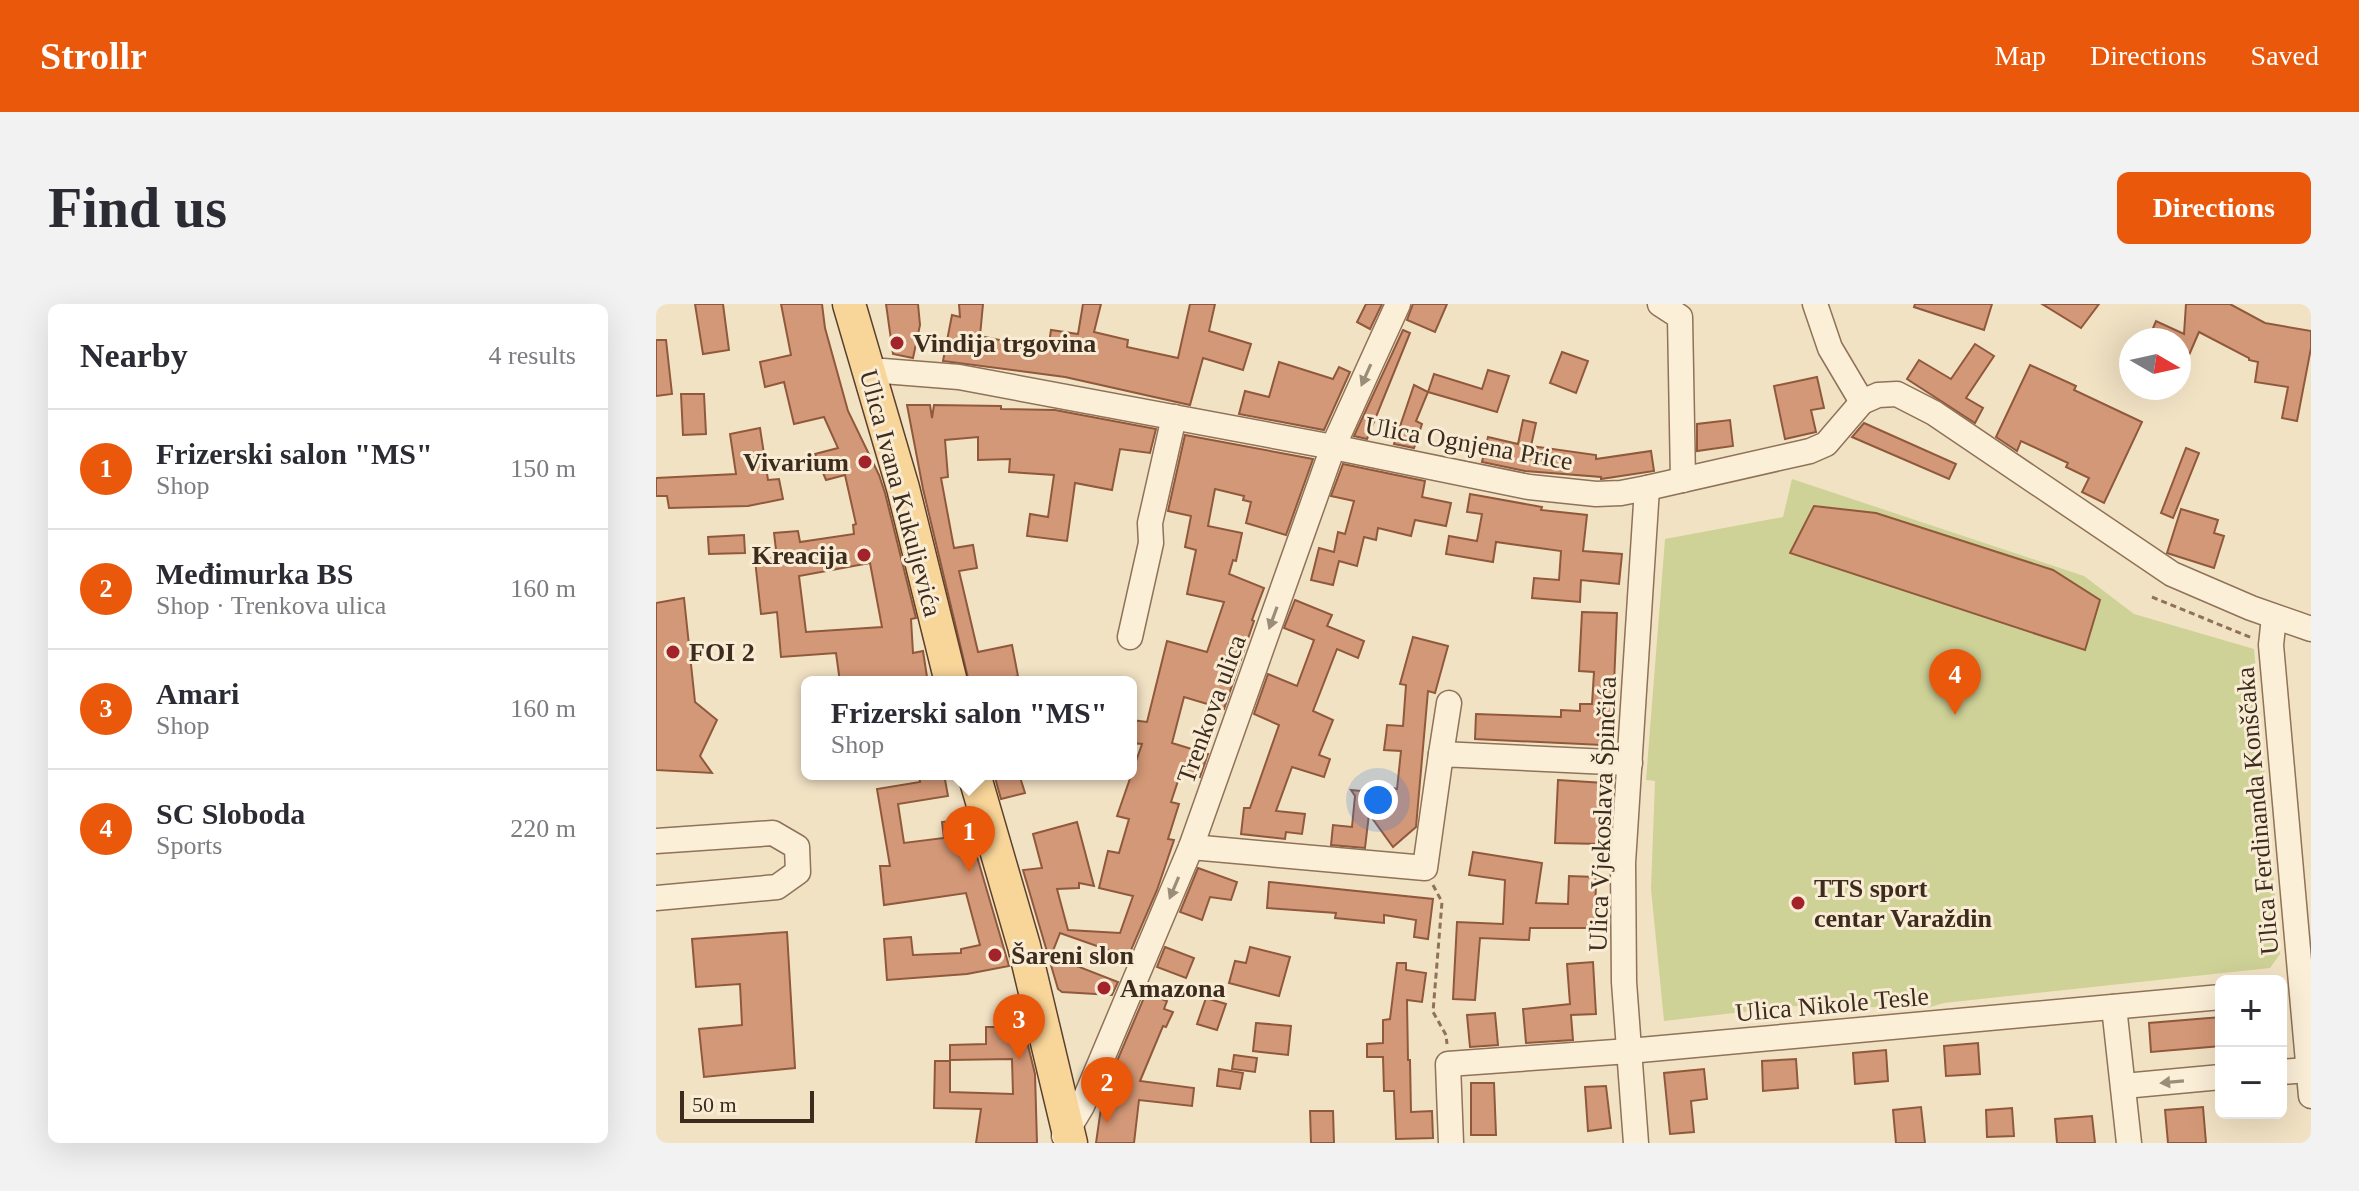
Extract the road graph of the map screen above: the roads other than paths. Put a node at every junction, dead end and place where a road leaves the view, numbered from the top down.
1 (849, 304) edge
2 (1398, 304) edge
3 (1660, 304) edge
4 (1815, 304) edge
5 (870, 374) junction
6 (1862, 402) junction
7 (1174, 417) junction
8 (1333, 447) junction
9 (1683, 480) junction
10 (1647, 488) junction
11 (2274, 617) junction
12 (2311, 629) edge
13 (1130, 637) dead end
14 (950, 676) edge
15 (1449, 703) dead end
16 (1441, 754) junction
17 (1630, 763) junction
18 (976, 780) edge
19 (656, 841) edge
20 (1191, 847) junction
21 (656, 898) edge
22 (2290, 990) edge
23 (2215, 998) edge
24 (2114, 1007) junction
25 (1629, 1051) junction
26 (2308, 1070) junction
27 (2287, 1072) edge
28 (2215, 1078) edge
29 (2124, 1086) junction
30 (2311, 1096) edge
31 (1067, 1138) edge
32 (1451, 1143) edge
33 (1636, 1143) edge
34 (2129, 1143) edge

1 - 5 main road, Ulica Ivana Kukuljevića
2 -> 8 street, Trenkova ulica
3 - 9 street
4 - 6 street
5 - 7 street, Ulica Ognjena Price
5 - 14 main road, Ulica Ivana Kukuljevića
6 - 9 street, Ulica Ognjena Price
6 - 11 street
7 - 8 street, Ulica Ognjena Price
7 - 13 street
8 - 10 street, Ulica Ognjena Price
8 -> 20 street, Trenkova ulica
9 - 10 street, Ulica Ognjena Price
10 - 17 street, Ulica Vjekoslava Špinčića
11 - 12 street
11 - 22 street, Ulica Ferdinanda Konščaka
15 - 16 street
16 - 17 street
16 - 20 street
17 - 25 street, Ulica Vjekoslava Špinčića
18 - 31 main road
19 - 21 street
20 -> 31 street, Trenkova ulica
22 - 26 street, Ulica Ferdinanda Konščaka
23 - 24 street, Ulica Nikole Tesle
24 - 25 street, Ulica Nikole Tesle
24 - 29 street
25 - 32 street, Ulica Nikole Tesle
25 - 33 street, Ulica Vjekoslava Špinčića
26 - 27 street
26 - 30 street, Ulica Ferdinanda Konščaka
28 -> 29 street
29 - 34 street

